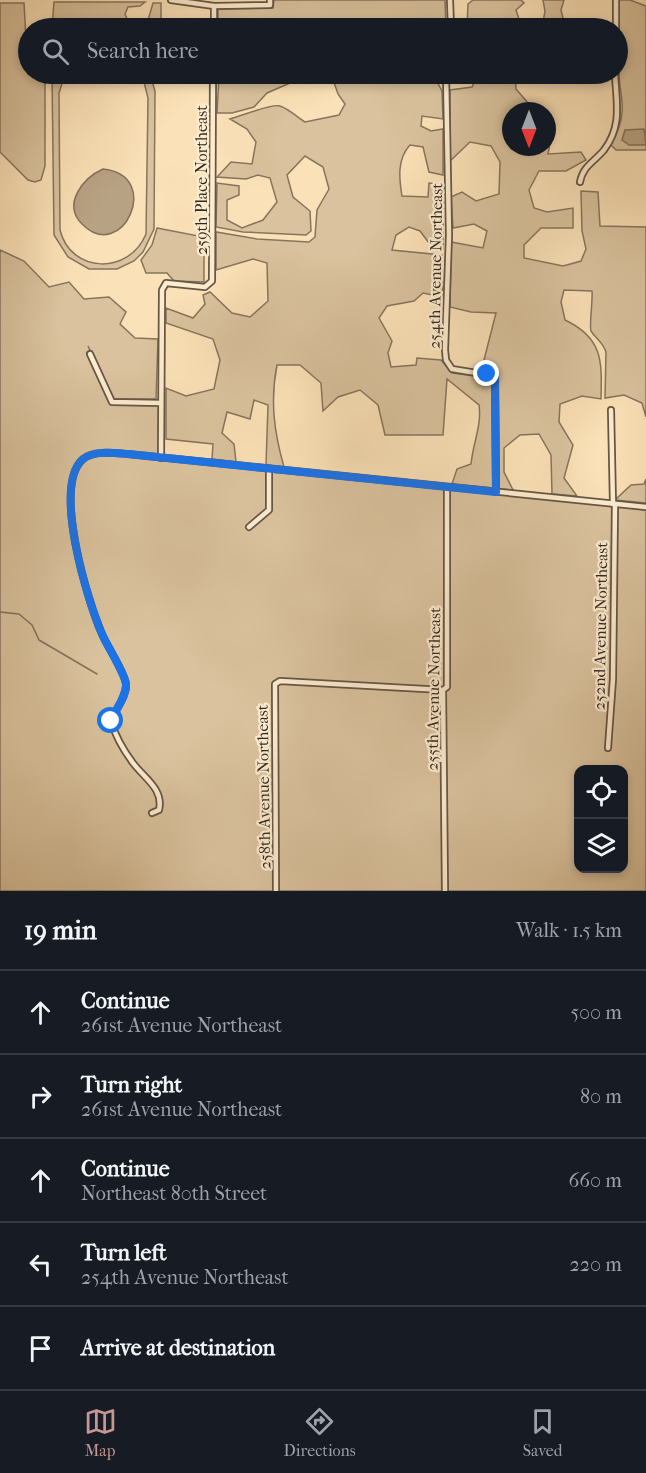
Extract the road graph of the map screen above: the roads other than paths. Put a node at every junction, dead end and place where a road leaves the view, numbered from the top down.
1 (171, 0) edge
2 (270, 0) edge
3 (450, 0) edge
4 (616, 0) edge
5 (214, 6) junction
6 (214, 18) edge
7 (451, 18) edge
8 (616, 18) edge
9 (213, 84) edge
10 (446, 84) edge
11 (616, 84) edge
12 (580, 182) dead end
13 (90, 354) dead end
14 (161, 403) junction
15 (611, 410) dead end
16 (161, 458) junction
17 (269, 469) junction
18 (447, 487) junction
19 (496, 492) junction
20 (614, 504) junction
21 (646, 507) edge
22 (249, 527) dead end
23 (443, 690) junction
24 (608, 748) dead end
25 (152, 813) dead end
26 (276, 891) edge
27 (445, 891) edge

1 - 5 street
2 - 5 street
3 - 7 street
4 - 8 street
5 - 6 street
9 - 14 street, 259th Place Northeast
10 - 19 street, 254th Avenue Northeast
11 - 12 street
13 - 14 street
14 - 16 street
15 - 20 street, 252nd Avenue Northeast
16 - 17 street
16 - 25 street
17 - 18 street
17 - 22 street
18 - 19 street
18 - 23 street, 255th Avenue Northeast
19 - 20 street
20 - 21 street
20 - 24 street, 252nd Avenue Northeast
23 - 26 street, 258th Avenue Northeast
23 - 27 street, 255th Avenue Northeast

